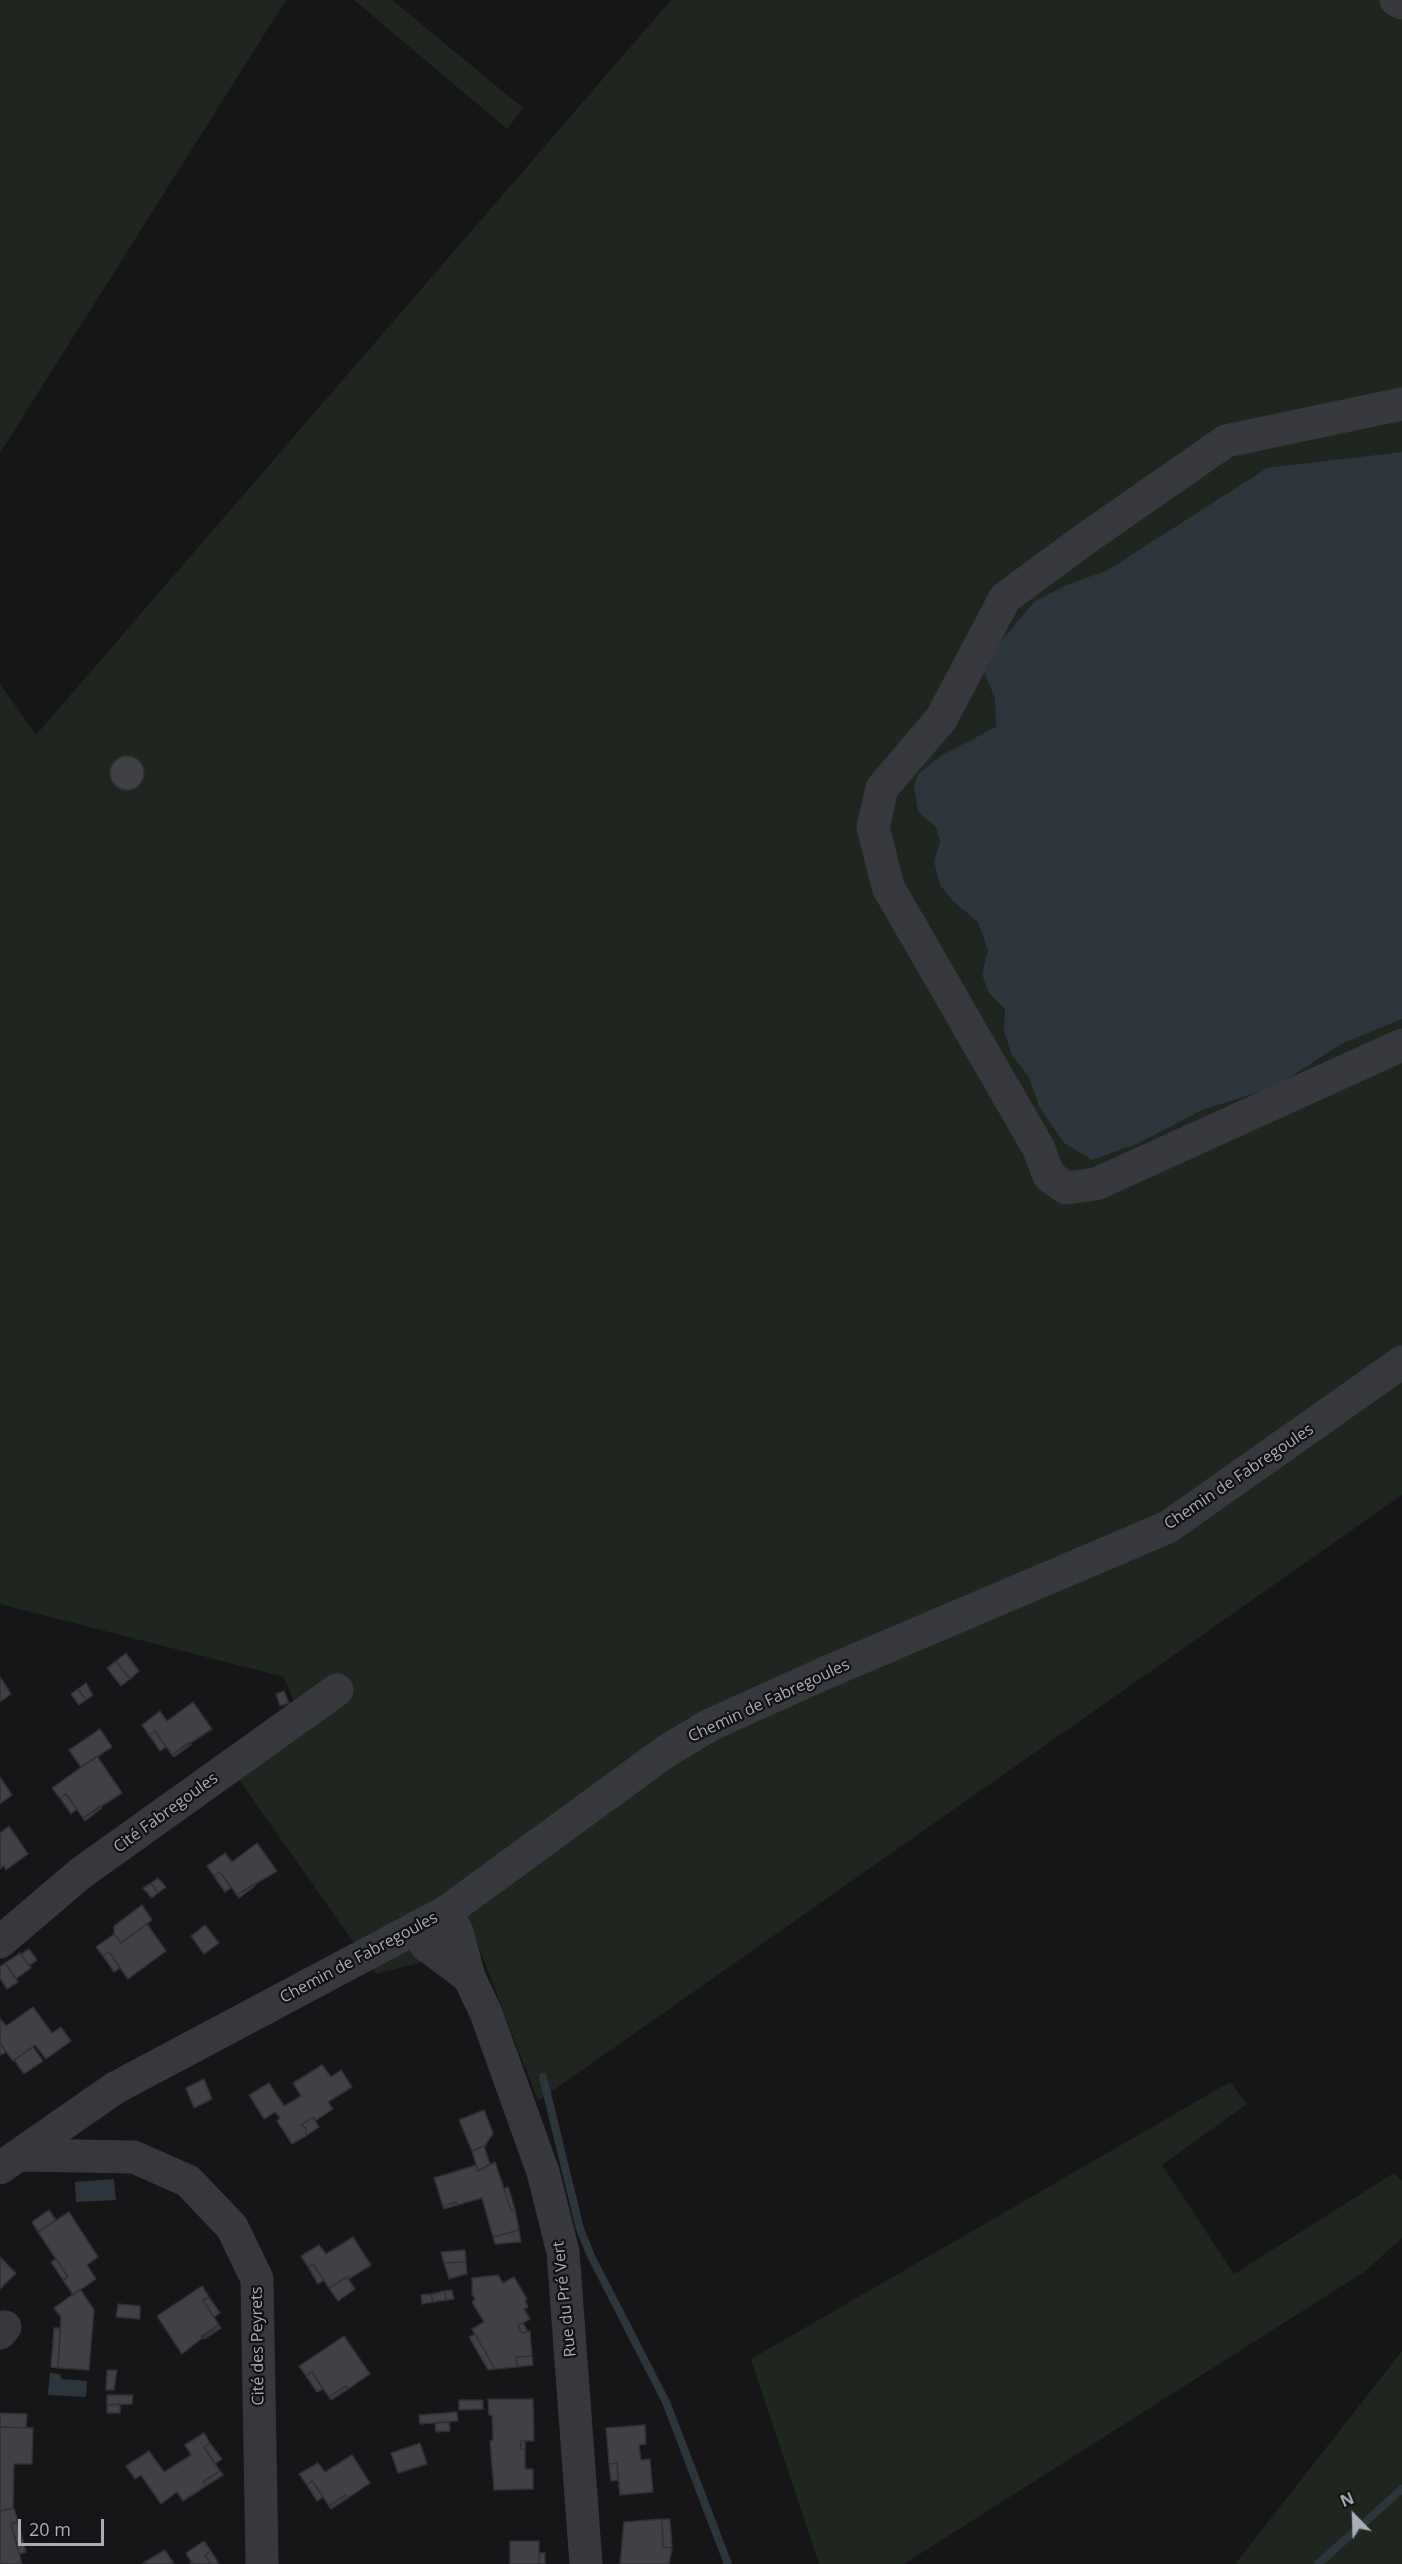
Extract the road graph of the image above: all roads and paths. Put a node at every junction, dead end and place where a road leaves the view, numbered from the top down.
1 (1396, 0) edge
2 (1402, 3) edge
3 (1402, 404) edge
4 (1402, 1045) edge
5 (1402, 1362) edge
6 (337, 1690) dead end
7 (446, 1912) junction
8 (417, 1927) junction
9 (0, 1942) edge
10 (469, 1977) junction
11 (10, 2161) edge
12 (262, 2564) edge
13 (586, 2564) edge

1 - 2 street
3 - 4 street
5 - 7 street, Chemin de Fabregoules
6 - 9 street, Cité Fabregoules
7 - 8 street, Chemin de Fabregoules
7 - 10 street, Rue du Pré Vert
8 - 10 street, Rue du Pré Vert
8 - 11 street, Chemin de Fabregoules
10 - 13 street, Rue du Pré Vert
11 - 12 street, Cité des Peyrets

